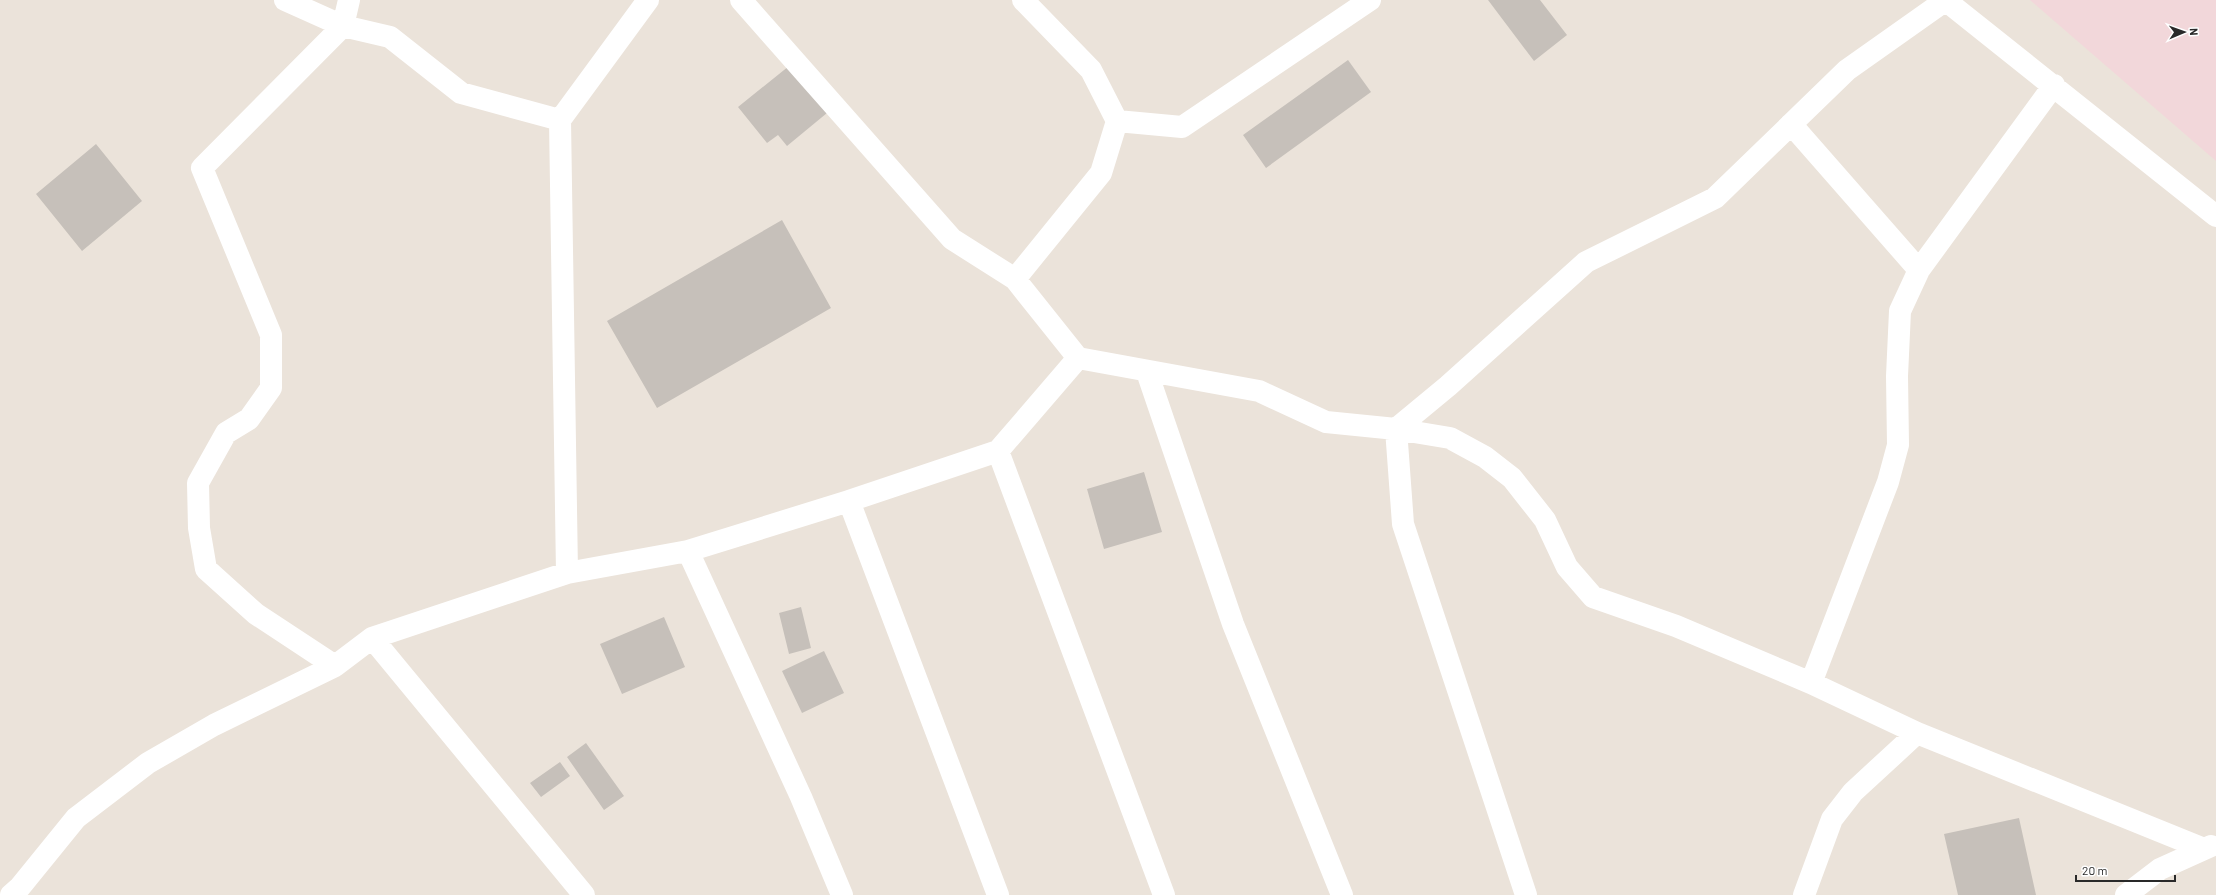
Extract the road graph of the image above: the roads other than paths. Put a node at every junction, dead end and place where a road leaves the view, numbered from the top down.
1 (285, 0) edge
2 (349, 0) edge
3 (648, 0) edge
4 (741, 0) edge
5 (1023, 0) edge
6 (1370, 0) edge
7 (1945, 0) edge
8 (342, 26) junction
9 (2054, 85) junction
10 (560, 120) junction
11 (1117, 121) junction
12 (1791, 124) junction
13 (2216, 216) edge
14 (1919, 270) junction
15 (1015, 278) junction
16 (1078, 358) junction
17 (1147, 372) junction
18 (1396, 429) junction
19 (998, 451) junction
20 (848, 501) junction
21 (688, 551) junction
22 (567, 573) junction
23 (372, 638) junction
24 (335, 666) junction
25 (1811, 683) junction
26 (1917, 733) junction
27 (2210, 846) edge
28 (18, 892) edge
29 (584, 895) edge
30 (842, 895) edge
31 (998, 895) edge
32 (1164, 895) edge
33 (1342, 895) edge
34 (1526, 895) edge
35 (1804, 895) edge
36 (2126, 895) edge

1 - 8 street
2 - 8 street
3 - 10 street
4 - 15 street
5 - 11 street
6 - 11 street
7 - 9 street
7 - 12 street
8 - 10 street
8 - 24 street
9 - 13 street
9 - 14 street
10 - 22 street
11 - 15 street
12 - 14 street
12 - 18 street
14 - 25 street
15 - 16 street
16 - 17 street
16 - 19 street
17 - 18 street
17 - 33 street
18 - 25 street
18 - 34 street
19 - 20 street
19 - 32 street
20 - 21 street
20 - 31 street
21 - 22 street
21 - 30 street
22 - 23 street
23 - 24 street
23 - 29 street
24 - 28 street
25 - 26 street
26 - 27 street
26 - 35 street
27 - 36 street

